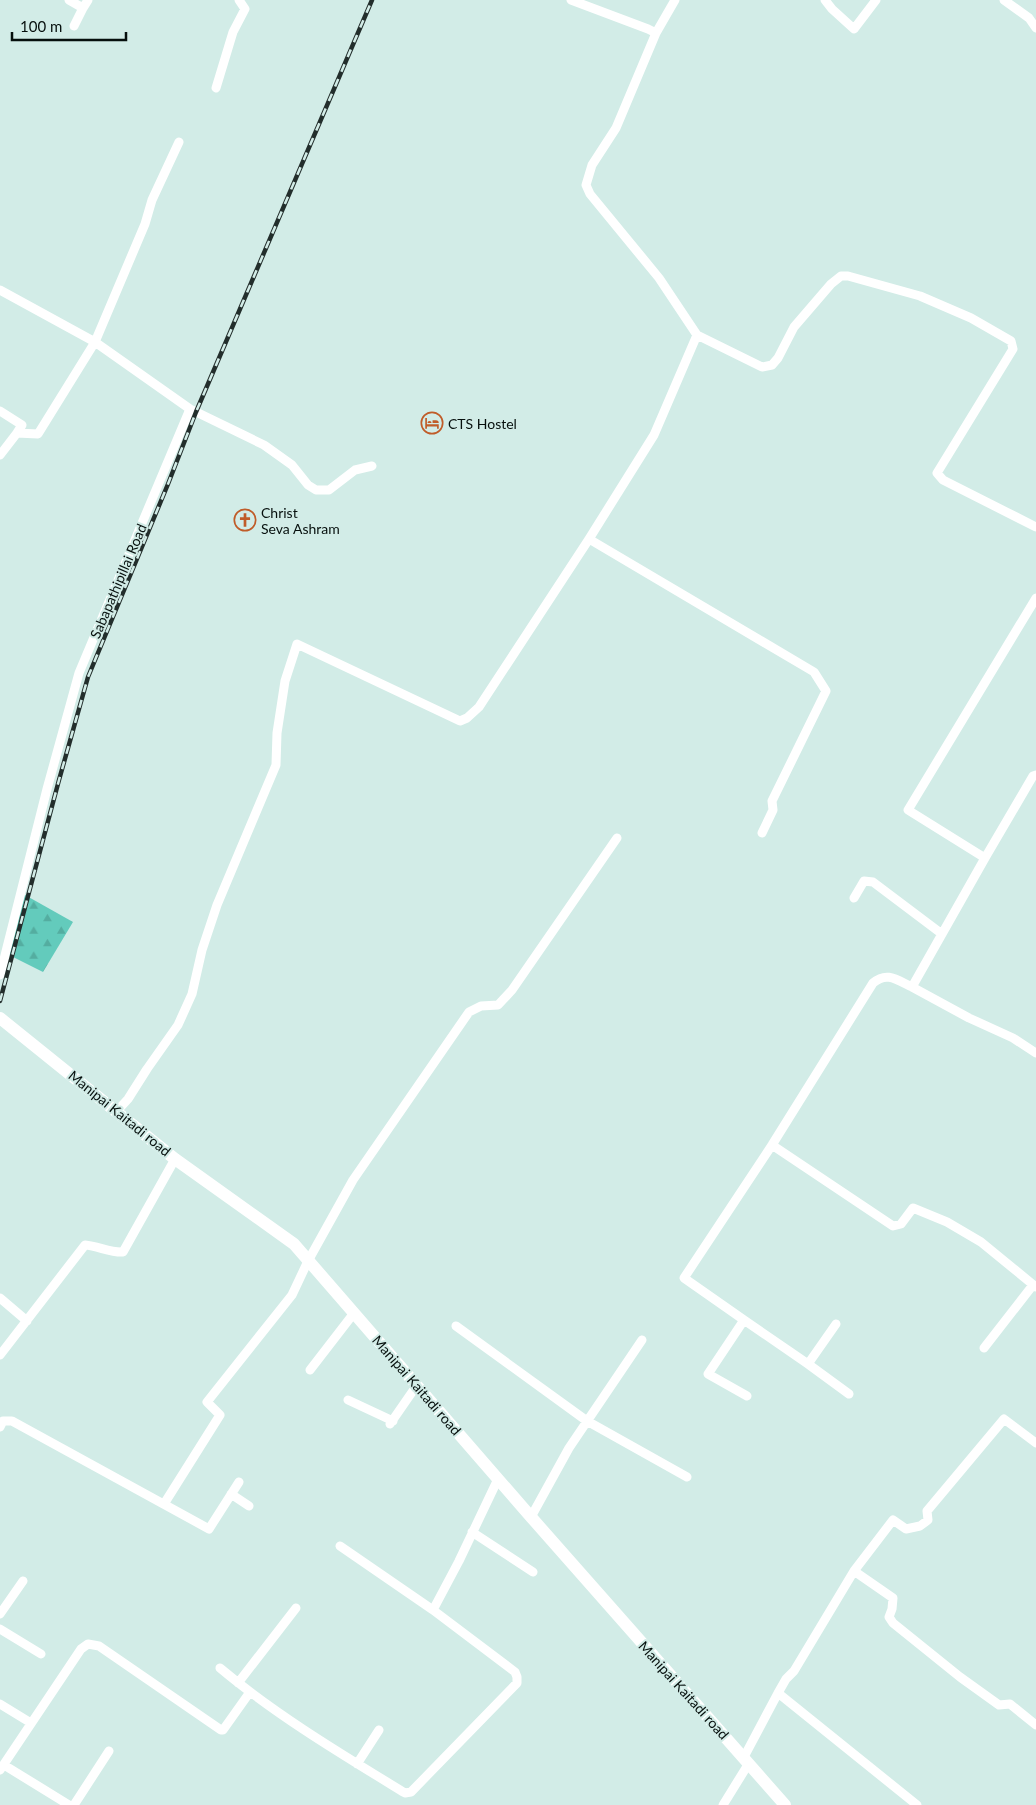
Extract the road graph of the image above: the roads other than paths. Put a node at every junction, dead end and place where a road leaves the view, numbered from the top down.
1 (68, 0) edge
2 (88, 0) edge
3 (239, 0) edge
4 (571, 0) edge
5 (674, 0) edge
6 (825, 0) edge
7 (876, 0) edge
8 (1004, 0) edge
9 (83, 8) junction
10 (74, 26) dead end
11 (1036, 28) edge
12 (656, 33) junction
13 (216, 88) dead end
14 (179, 142) dead end
15 (0, 290) edge
16 (697, 335) junction
17 (95, 342) junction
18 (190, 409) junction
19 (0, 411) edge
20 (17, 433) junction
21 (0, 455) edge
22 (372, 466) dead end
23 (1036, 527) edge
24 (589, 540) junction
25 (1036, 598) edge
26 (1036, 775) edge
27 (762, 834) dead end
28 (618, 838) dead end
29 (985, 858) junction
30 (854, 898) dead end
31 (942, 934) junction
32 (0, 975) edge
33 (912, 987) junction
34 (0, 1018) edge
35 (1036, 1053) edge
36 (117, 1112) junction
37 (772, 1145) junction
38 (175, 1159) junction
39 (308, 1261) junction
40 (1034, 1286) edge
41 (0, 1298) edge
42 (354, 1313) junction
43 (744, 1320) junction
44 (27, 1321) junction
45 (836, 1324) dead end
46 (456, 1326) dead end
47 (642, 1340) dead end
48 (984, 1348) dead end
49 (0, 1355) edge
50 (808, 1364) junction
51 (310, 1370) dead end
52 (417, 1385) junction
53 (849, 1394) dead end
54 (746, 1396) dead end
55 (348, 1400) dead end
56 (587, 1421) junction
57 (0, 1427) edge
58 (1036, 1443) edge
59 (687, 1477) dead end
60 (498, 1479) junction
61 (239, 1482) dead end
62 (231, 1494) junction
63 (164, 1504) junction
64 (249, 1506) dead end
65 (531, 1517) junction
66 (472, 1532) junction
67 (340, 1546) dead end
68 (854, 1571) junction
69 (533, 1572) dead end
70 (23, 1582) dead end
71 (296, 1608) dead end
72 (433, 1610) junction
73 (0, 1614) edge
74 (0, 1629) edge
75 (41, 1654) dead end
76 (220, 1668) dead end
77 (238, 1683) junction
78 (250, 1692) junction
79 (778, 1693) junction
80 (0, 1704) edge
81 (30, 1723) junction
82 (1036, 1725) edge
83 (379, 1730) dead end
84 (109, 1751) dead end
85 (747, 1760) junction
86 (357, 1764) junction
87 (2, 1767) edge
88 (70, 1805) edge
89 (74, 1805) edge
90 (723, 1805) edge
91 (785, 1805) edge
92 (917, 1805) edge

1 - 9 street
2 - 9 street
3 - 13 street
4 - 12 street
5 - 12 street
6 - 7 street
8 - 11 street
9 - 10 street
12 - 16 street
14 - 17 street
15 - 17 street
16 - 23 street
16 - 24 street
17 - 18 street
17 - 20 street
18 - 22 street
18 - 32 street, Sabapathipillai Road
19 - 20 street
20 - 21 street
24 - 27 street
24 - 36 street
25 - 29 street
26 - 29 street
28 - 39 street
29 - 31 street
30 - 31 street
31 - 33 street
33 - 35 street
33 - 37 street
34 - 36 main road, Manipai Kaitadi road
36 - 38 main road, Manipai Kaitadi road
37 - 40 street
37 - 43 street
38 - 39 main road, Manipai Kaitadi road
38 - 44 street
39 - 42 main road, Manipai Kaitadi road
39 - 63 street
40 - 48 street
41 - 44 street
42 - 51 street
42 - 52 main road, Manipai Kaitadi road
43 - 50 street
43 - 54 street
44 - 49 street
45 - 50 street
46 - 56 street
47 - 56 street
50 - 53 street
52 - 55 street
52 - 60 main road, Manipai Kaitadi road
56 - 59 street
56 - 65 street
57 - 63 street
58 - 68 street
60 - 65 main road, Manipai Kaitadi road
60 - 66 street
61 - 62 street
62 - 63 street
62 - 64 street
65 - 85 main road, Manipai Kaitadi road
66 - 69 street
66 - 72 street
67 - 72 street
68 - 79 street
68 - 82 street
70 - 73 street
71 - 77 street
72 - 86 street
74 - 75 street
76 - 77 street
77 - 78 street
78 - 81 street
78 - 86 street
79 - 85 street
79 - 92 street
80 - 81 street
81 - 87 street
83 - 86 street
84 - 89 street
85 - 90 street
85 - 91 main road, Manipai Kaitadi road
87 - 88 street

